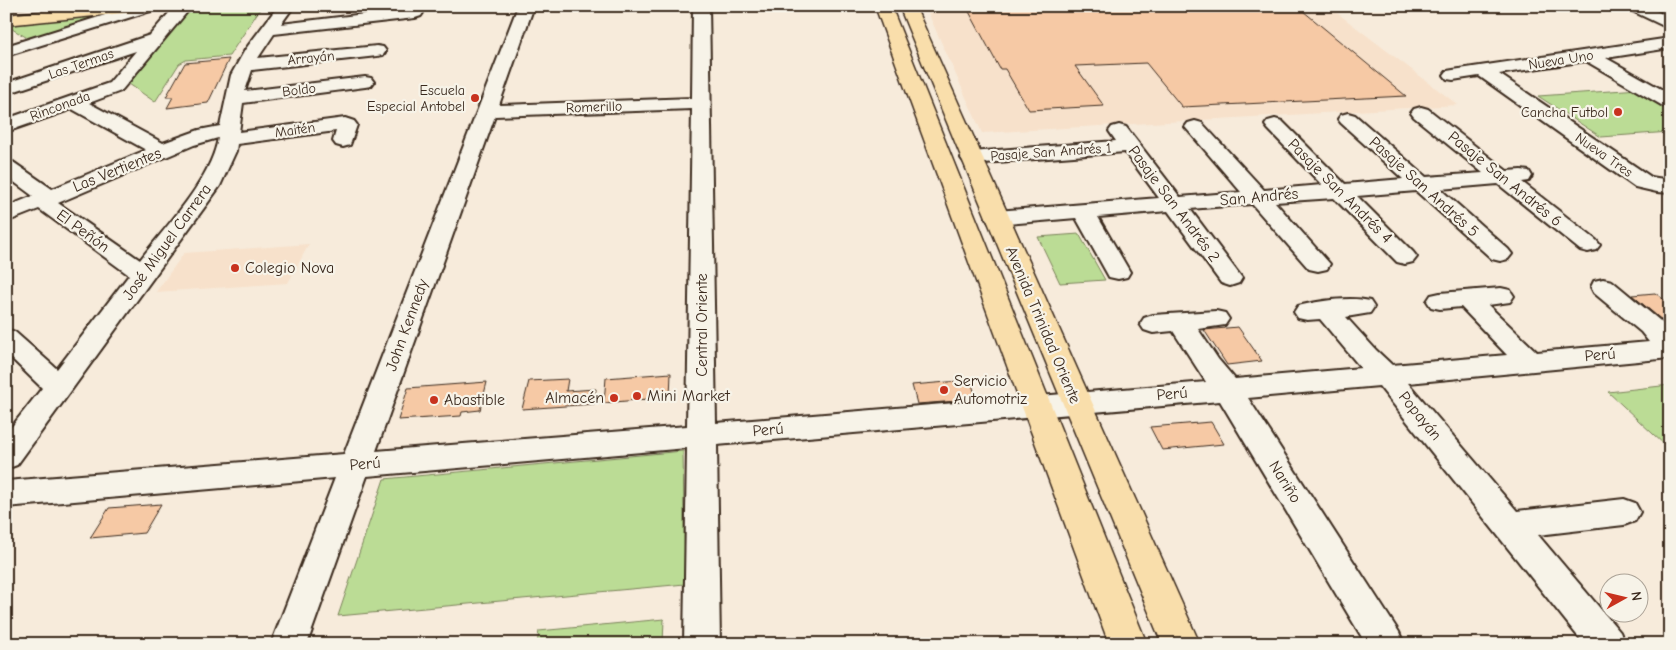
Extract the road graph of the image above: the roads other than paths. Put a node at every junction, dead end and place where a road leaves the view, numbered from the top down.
1 (144, 6) edge
2 (150, 6) edge
3 (184, 6) edge
4 (286, 6) edge
5 (526, 6) edge
6 (701, 6) edge
7 (883, 6) edge
8 (906, 6) edge
9 (1634, 6) edge
10 (415, 13) dead end
11 (380, 18) junction
12 (6, 20) edge
13 (1670, 24) edge
14 (268, 30) junction
15 (157, 38) junction
16 (1670, 43) edge
17 (6, 51) edge
18 (1589, 56) junction
19 (245, 65) junction
20 (1483, 72) junction
21 (1453, 75) dead end
22 (365, 82) dead end
23 (6, 89) edge
24 (234, 98) junction
25 (74, 102) junction
26 (1670, 102) edge
27 (702, 103) junction
28 (486, 111) junction
29 (1421, 113) dead end
30 (1348, 119) dead end
31 (1275, 125) dead end
32 (6, 126) edge
33 (1196, 127) dead end
34 (228, 134) junction
35 (1125, 139) joint
36 (343, 140) dead end
37 (162, 151) junction
38 (971, 158) junction
39 (6, 166) edge
40 (1512, 176) junction
41 (1420, 184) junction
42 (1661, 186) edge
43 (1339, 190) junction
44 (1258, 197) junction
45 (45, 199) junction
46 (1174, 203) junction
47 (1083, 211) junction
48 (6, 215) edge
49 (997, 218) junction
50 (1588, 245) dead end
51 (1500, 254) dead end
52 (1405, 257) dead end
53 (1318, 264) dead end
54 (1118, 272) dead end
55 (143, 274) junction
56 (1230, 278) dead end
57 (1606, 287) dead end
58 (1501, 296) dead end
59 (1467, 298) junction
60 (1440, 301) dead end
61 (1361, 307) dead end
62 (1216, 319) dead end
63 (1181, 322) junction
64 (1153, 324) dead end
65 (1650, 326) joint
66 (6, 338) edge
67 (1670, 348) edge
68 (1530, 361) junction
69 (1386, 375) junction
70 (59, 387) junction
71 (1227, 389) junction
72 (1077, 404) junction
73 (1037, 407) junction
74 (702, 436) junction
75 (6, 457) edge
76 (355, 465) junction
77 (6, 494) edge
78 (1624, 512) dead end
79 (1510, 525) junction
80 (289, 644) edge
81 (702, 644) edge
82 (1128, 644) edge
83 (1181, 644) edge
84 (1386, 644) edge
85 (1607, 644) edge

1 - 12 main road
2 - 17 street
3 - 15 street
4 - 14 street, José Miguel Carrera
5 - 28 street, John Kennedy
6 - 27 street, Central Oriente
7 - 73 main road, Avenida Trinidad Oriente
8 - 38 main road, Avenida Trinidad Oriente
9 - 13 street
10 - 11 street
11 - 14 street
11 - 19 street, Arrayán
14 - 19 street, José Miguel Carrera
15 - 23 street, Las Termas
15 - 25 street, Rinconada
16 - 18 street, Nueva Uno
18 - 20 street, Nueva Uno
18 - 26 street
19 - 24 street, José Miguel Carrera
20 - 21 street, Nueva Uno
20 - 42 street, Nueva Tres
22 - 24 street, Boldo
24 - 34 street, José Miguel Carrera
25 - 32 street, Rinconada
25 - 37 street
27 - 28 street, Romerillo
27 - 74 street, Central Oriente
28 - 76 street, John Kennedy
29 - 40 street, Pasaje San Andrés 6
30 - 41 street, Pasaje San Andrés 5
31 - 43 street, Pasaje San Andrés 4
33 - 44 street
34 - 36 street, Maitén
34 - 37 street, Las Vertientes
34 - 55 street, José Miguel Carrera
35 - 38 street, Pasaje San Andrés 1
35 - 46 street, Pasaje San Andrés 2
37 - 45 street, Las Vertientes
38 - 49 main road, Avenida Trinidad Oriente
39 - 45 street, El Peñón
40 - 41 street, San Andrés
40 - 50 street, Pasaje San Andrés 6
41 - 43 street, San Andrés
41 - 51 street, Pasaje San Andrés 5
43 - 44 street, San Andrés
43 - 52 street, Pasaje San Andrés 4
44 - 46 street, San Andrés
44 - 53 street
45 - 48 street, Las Vertientes
45 - 55 street, El Peñón
46 - 47 street, San Andrés
46 - 56 street, Pasaje San Andrés 2
47 - 49 street, San Andrés
47 - 54 street
49 - 72 main road, Avenida Trinidad Oriente
55 - 70 street, José Miguel Carrera
57 - 65 street
58 - 59 street
59 - 60 street
59 - 68 street
61 - 69 street, Popayán
62 - 63 street
63 - 64 street
63 - 71 street, Nariño
65 - 67 street
66 - 70 street
67 - 68 street, Perú
68 - 69 street, Perú
69 - 71 street, Perú
69 - 79 street, Popayán
70 - 75 street, José Miguel Carrera
71 - 72 street, Perú
71 - 84 street, Nariño
72 - 73 street, Perú
72 - 83 main road, Avenida Trinidad Oriente
73 - 74 street, Perú
73 - 82 main road, Avenida Trinidad Oriente
74 - 76 street, Perú
74 - 81 street, Central Oriente
76 - 77 street, Perú
76 - 80 street, John Kennedy
78 - 79 street
79 - 85 street, Popayán

